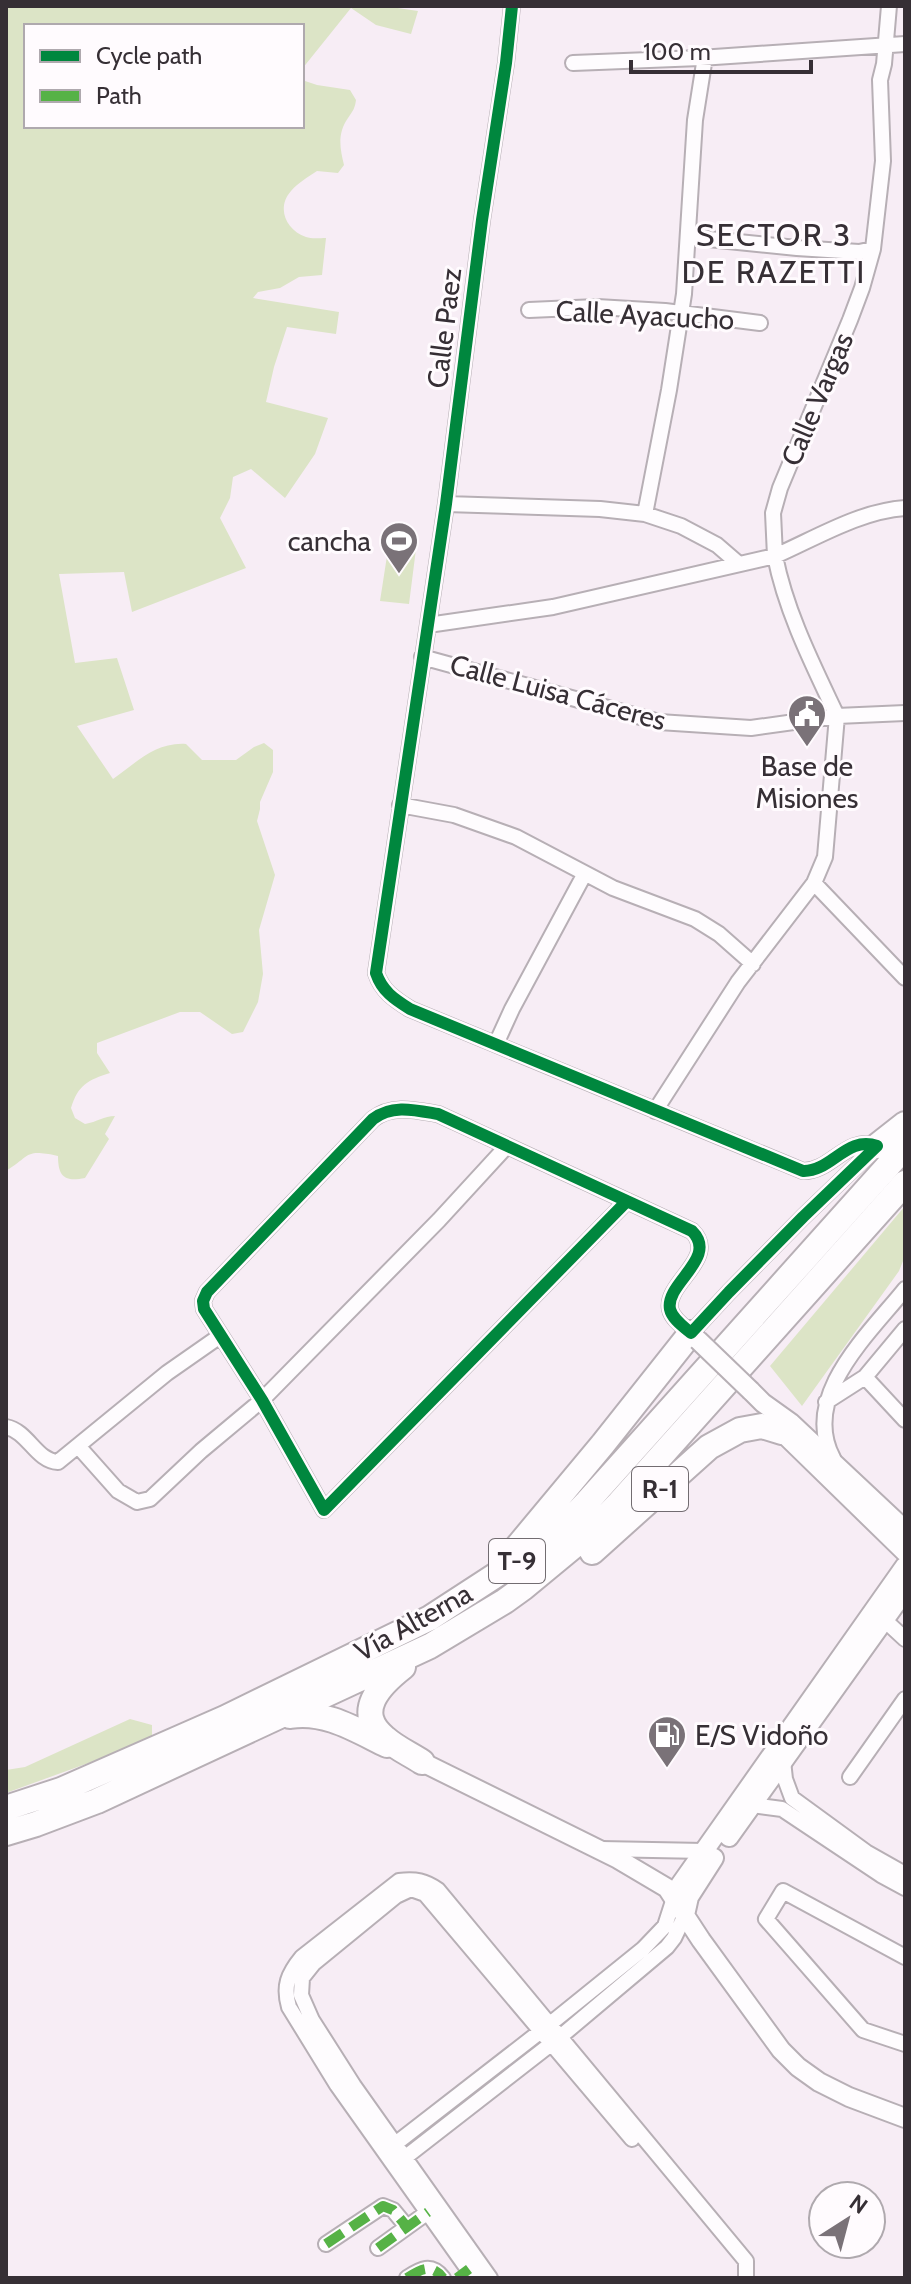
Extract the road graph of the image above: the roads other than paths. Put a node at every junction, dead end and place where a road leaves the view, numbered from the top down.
1 (512, 6) edge
2 (889, 6) edge
3 (905, 44) edge
4 (886, 45) junction
5 (705, 57) junction
6 (573, 63) dead end
7 (689, 237) junction
8 (873, 249) junction
9 (529, 310) dead end
10 (681, 314) junction
11 (760, 323) dead end
12 (446, 504) junction
13 (905, 508) edge
14 (645, 514) junction
15 (775, 556) junction
16 (739, 564) junction
17 (428, 625) junction
18 (422, 657) junction
19 (905, 713) edge
20 (837, 716) junction
21 (400, 805) junction
22 (584, 875) junction
23 (814, 883) junction
24 (753, 964) junction
25 (905, 978) edge
26 (496, 1044) junction
27 (655, 1111) junction
28 (905, 1124) edge
29 (507, 1146) junction
30 (877, 1146) junction
31 (905, 1147) edge
32 (905, 1183) edge
33 (627, 1201) junction
34 (905, 1289) edge
35 (905, 1329) edge
36 (220, 1336) junction
37 (694, 1337) junction
38 (865, 1377) junction
39 (757, 1397) junction
40 (262, 1400) junction
41 (826, 1402) junction
42 (905, 1420) edge
43 (6, 1427) edge
44 (782, 1432) junction
45 (78, 1446) junction
46 (837, 1465) junction
47 (905, 1530) edge
48 (905, 1552) edge
49 (905, 1566) edge
50 (545, 1570) junction
51 (484, 1582) junction
52 (905, 1591) edge
53 (879, 1615) junction
54 (905, 1639) edge
55 (430, 1646) junction
56 (905, 1699) edge
57 (272, 1719) junction
58 (783, 1761) junction
59 (422, 1762) junction
60 (850, 1777) dead end
61 (758, 1788) junction
62 (787, 1804) junction
63 (6, 1808) edge
64 (6, 1833) edge
65 (598, 1849) junction
66 (704, 1851) junction
67 (905, 1874) edge
68 (905, 1888) edge
69 (674, 1898) junction
70 (685, 1915) junction
71 (905, 1957) edge
72 (546, 2028) junction
73 (556, 2041) junction
74 (905, 2044) edge
75 (905, 2118) edge
76 (390, 2148) junction
77 (400, 2162) junction
78 (428, 2212) junction
79 (407, 2227) junction
80 (326, 2244) dead end
81 (378, 2248) dead end
82 (467, 2275) edge
83 (407, 2278) edge
84 (443, 2278) edge
85 (490, 2278) edge
86 (748, 2278) edge

1 - 12 street, Calle Paez
2 - 4 street, Calle Vargas
3 - 4 street
4 - 5 street
4 - 8 street, Calle Vargas
5 - 6 street
5 - 7 street
7 - 8 street
7 - 10 street
8 - 15 street, Calle Vargas
9 - 10 street, Calle Ayacucho
10 - 11 street, Calle Ayacucho
10 - 14 street
12 - 14 street
12 - 17 street, Calle Paez
13 - 15 street
14 - 16 street
15 - 16 street
15 - 20 street, Calle Vargas
16 - 17 street
17 - 18 street, Calle Paez
18 - 20 street, Calle Luisa Cáceres
18 - 21 street, Calle Paez
19 - 20 street, Calle Luisa Cáceres
20 - 23 street
21 - 22 street
21 - 26 street, Calle Paez
22 - 24 street
22 - 26 street
23 - 24 street
23 - 25 street
24 - 27 street
26 - 27 street
27 - 30 street
28 - 30 highway
29 - 33 street
29 - 36 street
29 - 40 street
30 - 37 street
31 - 51 highway, Vía Alterna / T-9
32 - 50 highway, Vía Alterna / T-9
33 - 37 street
33 - 40 street
34 - 41 street
35 - 38 street
36 - 40 street
36 - 45 street
37 - 39 main road, bridge
37 - 51 highway, T-9
38 - 41 street
38 - 42 street
39 - 44 main road
39 - 46 main road
40 - 45 street
41 - 46 street
43 - 45 street
44 - 48 main road
44 - 50 highway, R-1
46 - 47 main road
49 - 53 main road
50 - 55 highway, Vía Alterna / T-9
51 - 63 highway, Vía Alterna / T-9
52 - 53 main road
53 - 54 street
53 - 58 main road
53 - 61 main road
55 - 57 highway, Vía Alterna / T-9
55 - 59 highway, T-9
56 - 60 street
57 - 59 highway
57 - 64 highway, Vía Alterna / T-9
58 - 61 main road
58 - 62 street
59 - 65 main road
61 - 62 street
61 - 62 street
61 - 66 main road
61 - 70 main road
62 - 67 street
62 - 68 street
65 - 66 street
65 - 69 main road
66 - 69 main road
69 - 70 main road
69 - 72 street
70 - 73 street
70 - 75 main road
71 - 74 street
72 - 73 street
72 - 76 street
72 - 76 street
73 - 77 street
73 - 86 street
76 - 77 street
77 - 78 street
77 - 85 street
78 - 79 street
78 - 82 street
79 - 80 street
79 - 81 street
83 - 84 street

